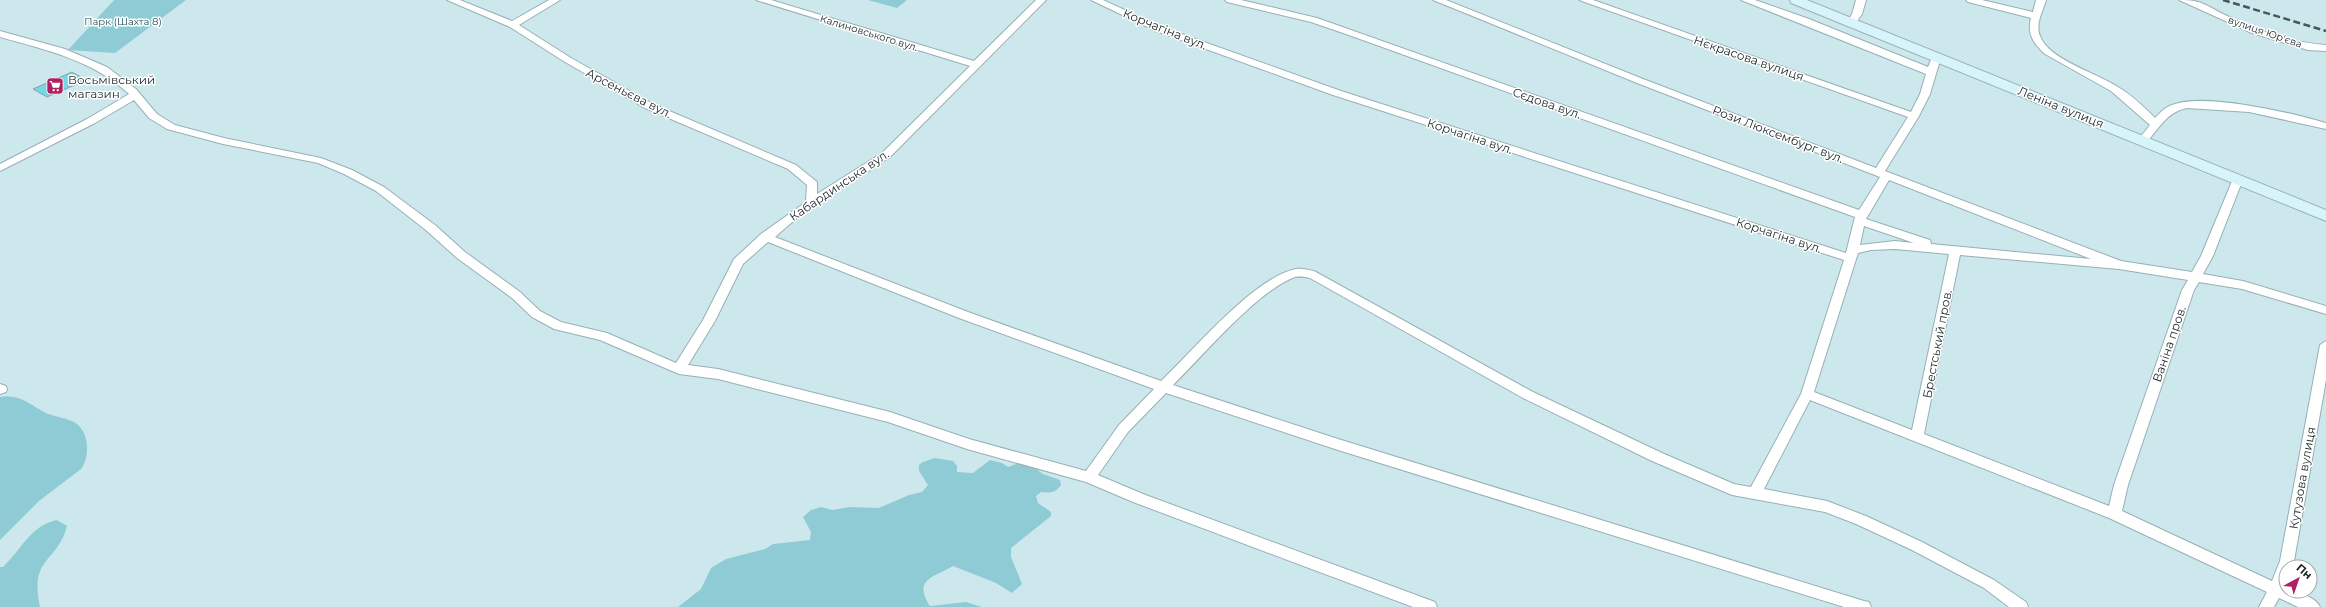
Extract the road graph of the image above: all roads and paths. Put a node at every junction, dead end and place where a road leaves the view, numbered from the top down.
1 (452, 0) edge
2 (555, 0) edge
3 (761, 0) edge
4 (1041, 0) edge
5 (1096, 0) edge
6 (1230, 0) edge
7 (1438, 0) edge
8 (1584, 0) edge
9 (1746, 0) edge
10 (1796, 0) edge
11 (1861, 0) edge
12 (1971, 0) edge
13 (2041, 0) edge
14 (2184, 0) edge
15 (2036, 16) junction
16 (1852, 22) junction
17 (513, 25) junction
18 (0, 34) edge
19 (2326, 48) edge
20 (1936, 57) junction
21 (977, 65) junction
22 (1931, 72) junction
23 (135, 94) junction
24 (1914, 116) junction
25 (2156, 125) junction
26 (2326, 126) edge
27 (2143, 140) junction
28 (0, 168) edge
29 (1882, 174) junction
30 (2238, 179) junction
31 (811, 202) junction
32 (2324, 216) edge
33 (1861, 218) junction
34 (765, 237) junction
35 (1950, 249) junction
36 (1852, 254) junction
37 (2119, 265) junction
38 (2194, 276) junction
39 (2326, 310) edge
40 (2326, 345) edge
41 (679, 370) junction
42 (1164, 387) junction
43 (1806, 394) junction
44 (1917, 438) junction
45 (1089, 477) junction
46 (1755, 493) junction
47 (2114, 514) junction
48 (2276, 591) junction
49 (1430, 607) edge
50 (1864, 607) edge
51 (2021, 607) edge
52 (2266, 607) edge
53 (2313, 607) edge

1 - 17 street, Арсеньєва вул.
2 - 17 street
3 - 21 street, Калиновського вул.
4 - 21 street, Кабардинська вул.
5 - 36 street, Корчагіна вул.
6 - 33 street, Сєдова вул.
7 - 29 street, Рози Люксембург вул.
8 - 24 street, Нєкрасова вулиця
9 - 22 street
10 - 16 main road, Леніна вулиця
11 - 16 street
12 - 15 street
13 - 15 street
14 - 19 street, вулиця Юр'єва
15 - 25 street
16 - 20 main road, Леніна вулиця
17 - 31 street, Арсеньєва вул.
18 - 23 street
20 - 22 street
20 - 27 main road, Леніна вулиця
21 - 31 street, Кабардинська вул.
22 - 24 street
23 - 28 street
23 - 41 street
24 - 29 street
25 - 26 street
25 - 27 street
27 - 30 main road, Леніна вулиця
29 - 33 street
29 - 37 street, Рози Люксембург вул.
30 - 32 main road, Леніна вулиця
30 - 38 street, Ваніна пров.
31 - 34 street, Кабардинська вул.
33 - 35 street, Сєдова вул.
33 - 36 street
34 - 41 street, Кабардинська вул.
34 - 42 street
35 - 36 street
35 - 37 street
35 - 44 street, Брестський пров.
36 - 43 street
37 - 38 street
38 - 39 street
38 - 47 street, Ваніна пров.
40 - 48 street, Кутузова вулиця
41 - 45 street
42 - 45 street
42 - 46 street
42 - 50 street
43 - 44 street
43 - 46 street
44 - 47 street
45 - 49 street
46 - 51 street
47 - 48 street
48 - 52 street, Кутузова вулиця
48 - 53 street

